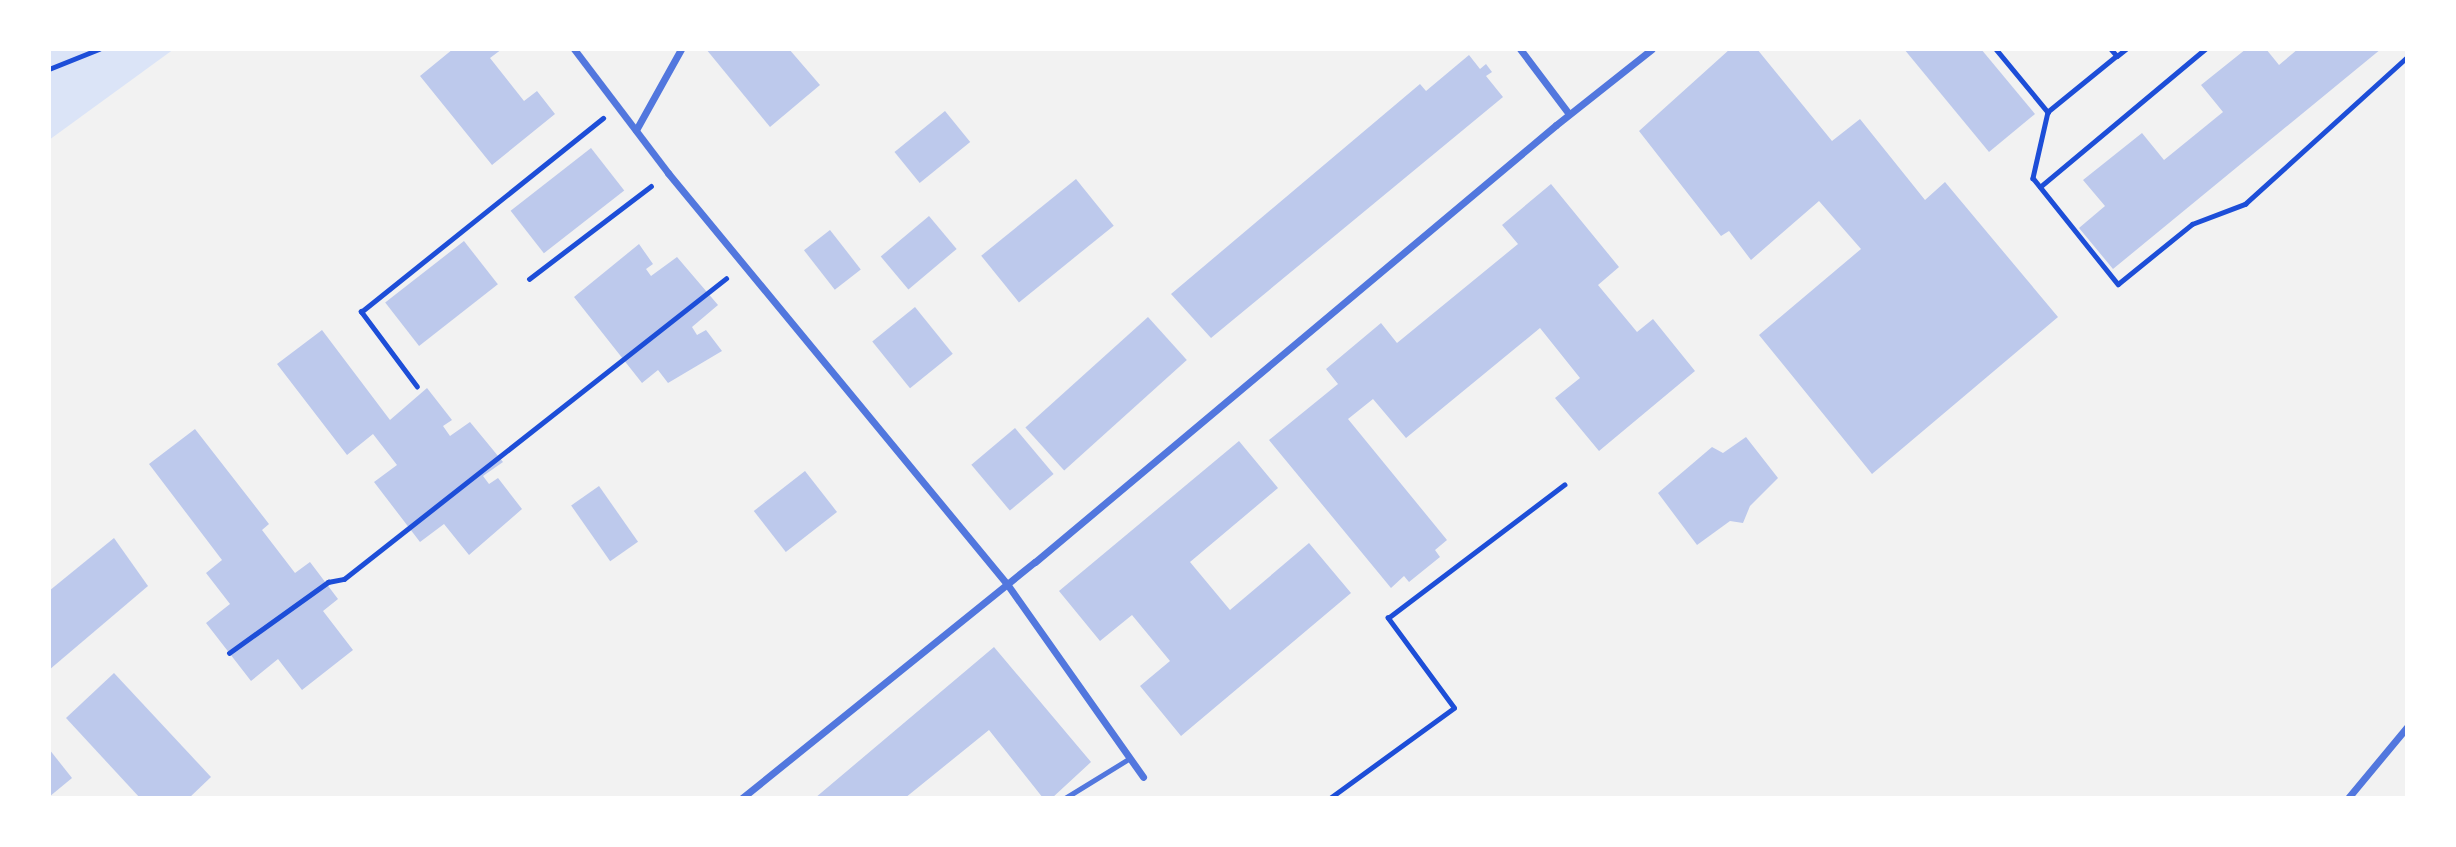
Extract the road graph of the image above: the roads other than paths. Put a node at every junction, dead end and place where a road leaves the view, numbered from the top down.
1 (574, 49) edge
2 (681, 49) edge
3 (1520, 49) edge
4 (1652, 49) edge
5 (1569, 114) junction
6 (636, 130) junction
7 (1007, 584) junction
8 (2407, 727) edge
9 (1130, 758) junction
10 (1143, 777) dead end
11 (743, 798) edge
12 (1065, 798) edge
13 (2348, 798) edge

1 - 6 street
2 - 6 street
3 - 5 street
4 - 5 street
5 - 7 street
6 - 7 street
7 - 9 street
7 - 11 street
8 - 13 street
9 - 10 street
9 - 12 lane

